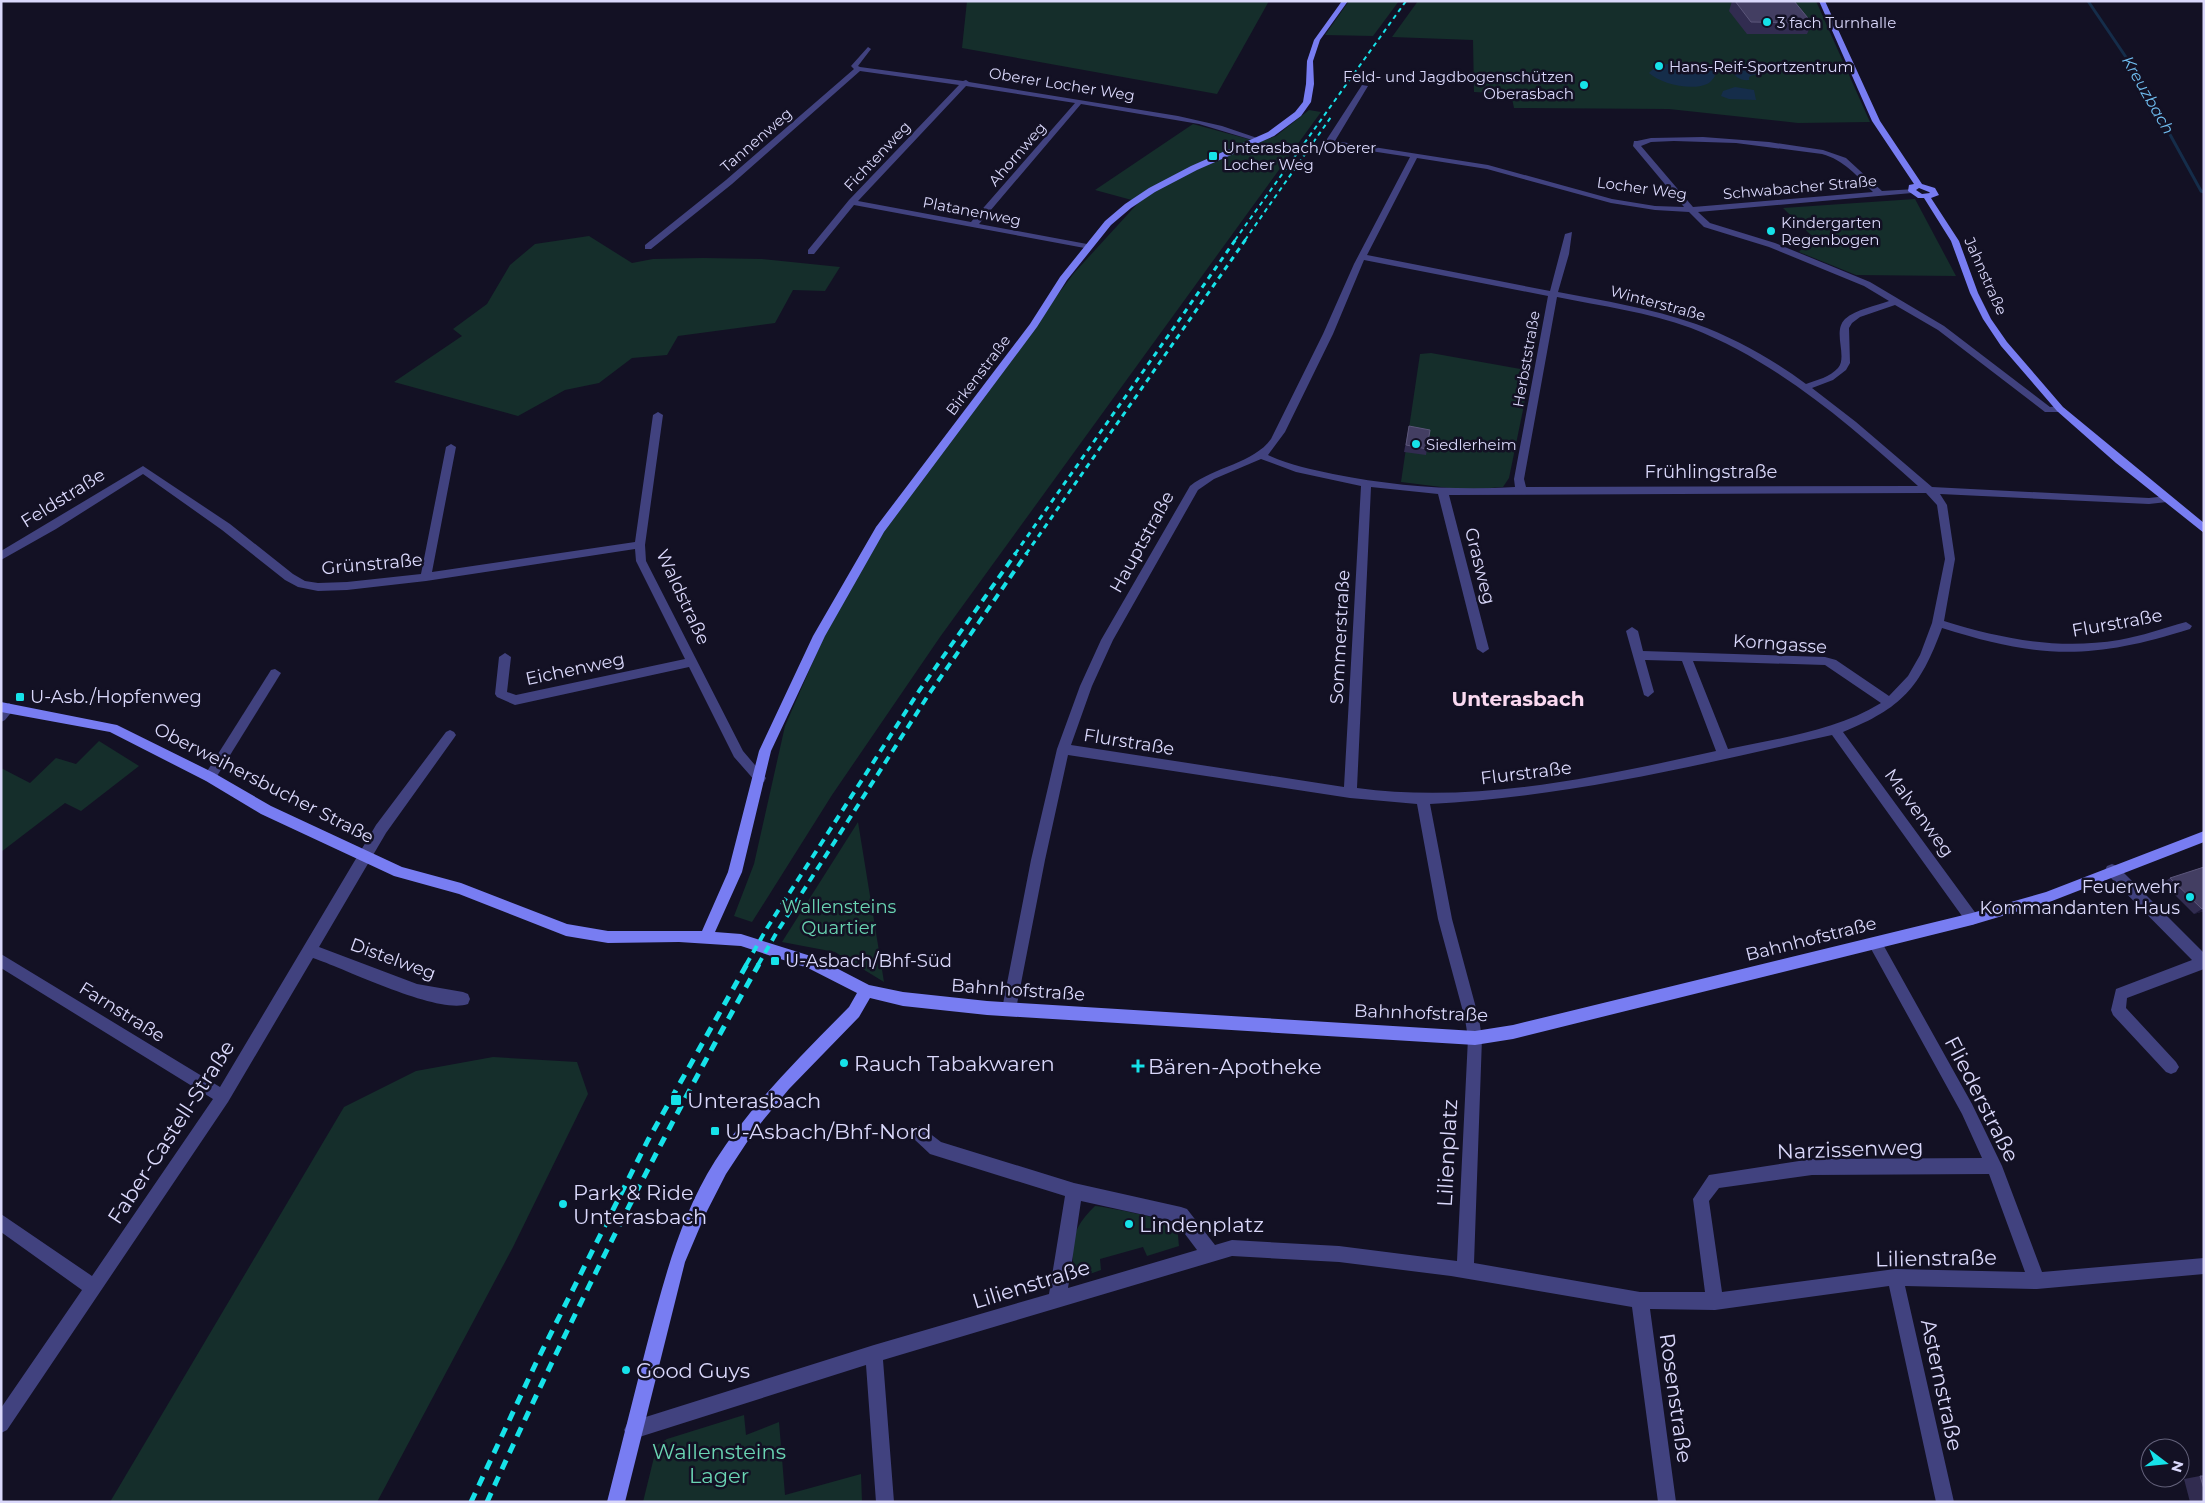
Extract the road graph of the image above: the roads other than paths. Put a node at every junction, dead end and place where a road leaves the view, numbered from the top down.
1 (1345, 1) edge
2 (1822, 1) edge
3 (868, 48) dead end
4 (858, 70) junction
5 (966, 82) junction
6 (1364, 86) dead end
7 (1080, 101) junction
8 (1259, 140) junction
9 (1415, 155) junction
10 (1915, 189) junction
11 (1880, 194) junction
12 (852, 202) junction
13 (1691, 210) junction
14 (974, 224) junction
15 (1569, 234) dead end
16 (648, 247) dead end
17 (1087, 247) junction
18 (811, 252) dead end
19 (1362, 257) junction
20 (1553, 294) junction
21 (1897, 301) junction
22 (1806, 387) junction
23 (2060, 409) junction
24 (658, 415) dead end
25 (451, 446) dead end
26 (1261, 455) junction
27 (143, 469) joint
28 (1366, 484) junction
29 (1521, 490) junction
30 (1929, 490) junction
31 (1443, 492) junction
32 (2166, 499) junction
33 (2204, 529) edge
34 (640, 545) junction
35 (1, 556) edge
36 (426, 577) junction
37 (1938, 623) junction
38 (2186, 626) dead end
39 (1632, 631) dead end
40 (1483, 649) dead end
41 (1638, 655) junction
42 (505, 657) dead end
43 (1686, 657) junction
44 (693, 662) junction
45 (275, 673) dead end
46 (1648, 692) dead end
47 (1890, 703) junction
48 (4, 711) edge
49 (1835, 730) junction
50 (450, 735) dead end
51 (1063, 749) junction
52 (1724, 754) junction
53 (210, 777) junction
54 (760, 778) junction
55 (1350, 793) junction
56 (1423, 799) junction
57 (2204, 836) edge
58 (366, 857) junction
59 (2112, 870) junction
60 (1972, 919) junction
61 (706, 938) junction
62 (741, 940) joint
63 (1875, 943) junction
64 (311, 951) junction
65 (1, 960) edge
66 (2204, 962) edge
67 (867, 991) junction
68 (463, 999) dead end
69 (1009, 1009) junction
70 (1475, 1038) junction
71 (2171, 1067) dead end
72 (223, 1097) junction
73 (920, 1134) dead end
74 (1994, 1166) junction
75 (1074, 1191) junction
76 (1, 1222) edge
77 (1213, 1252) junction
78 (2204, 1266) edge
79 (1458, 1269) junction
80 (1895, 1278) junction
81 (2037, 1281) junction
82 (94, 1288) junction
83 (1055, 1300) junction
84 (1640, 1300) junction
85 (1715, 1301) junction
86 (874, 1354) junction
87 (1, 1424) edge
88 (633, 1430) junction
89 (616, 1502) edge
90 (885, 1502) edge
91 (1667, 1502) edge
92 (1945, 1502) edge

1 - 8 street, Birkenstraße
2 - 10 street, Jahnstraße
3 - 4 street, Tannenweg
4 - 5 street, Oberer Locher Weg
4 - 16 street, Tannenweg
5 - 7 street, Oberer Locher Weg
5 - 12 street, Fichtenweg
6 - 9 street, Locher Weg
7 - 8 street, Oberer Locher Weg
7 - 14 street, Ahornweg
8 - 17 street, Birkenstraße
9 - 13 street, Locher Weg
9 - 19 street, Hauptstraße
10 - 11 street, Schwabacher Straße
10 - 23 street, Jahnstraße
11 - 13 street, Schwabacher Straße
11 - 13 street
12 - 14 street, Platanenweg
12 - 18 street, Fichtenweg
13 - 21 street, Locher Weg
14 - 17 street, Platanenweg
15 - 20 street, Herbststraße
17 - 54 street, Birkenstraße
19 - 20 street, Winterstraße
19 - 26 street, Hauptstraße
20 - 22 street, Winterstraße
20 - 29 street, Herbststraße
21 - 22 street
21 - 23 street, Locher Weg
22 - 30 street, Winterstraße
23 - 32 street, Jahnstraße
24 - 34 street, Waldstraße
25 - 36 street
26 - 28 street, Frühlingstraße
26 - 51 street, Hauptstraße
27 - 35 street, Feldstraße
27 - 36 street, Grünstraße
28 - 31 street, Frühlingstraße
28 - 55 street, Sommerstraße
29 - 30 street, Frühlingstraße
29 - 31 street, Frühlingstraße
30 - 32 street, Frühlingstraße
30 - 37 street, Flurstraße
31 - 40 street, Grasweg
32 - 33 street, Jahnstraße
34 - 36 street, Grünstraße
34 - 44 street, Waldstraße
37 - 38 street, Flurstraße
37 - 47 street, Flurstraße
39 - 41 street
41 - 43 street, Korngasse
41 - 46 street
42 - 44 street, Eichenweg
43 - 47 street, Korngasse
43 - 52 street
44 - 54 street, Waldstraße
45 - 53 street
47 - 49 street, Flurstraße
48 - 53 street, Oberweihersbucher Straße
49 - 52 street, Flurstraße
49 - 60 street, Malvenweg
50 - 58 street, Faber-Castell-Straße
51 - 55 street, Flurstraße
51 - 69 street, Hauptstraße
52 - 56 street, Flurstraße
53 - 58 street, Oberweihersbucher Straße
54 - 61 street
55 - 56 street, Flurstraße
56 - 70 street, Lilienplatz
57 - 59 street, Bahnhofstraße
58 - 61 street, Oberweihersbucher Straße
58 - 64 street, Faber-Castell-Straße
59 - 60 street, Bahnhofstraße
59 - 66 street
60 - 63 street, Bahnhofstraße
61 - 62 street, Oberweihersbucher Straße
62 - 67 street, Bahnhofstraße
63 - 70 street, Bahnhofstraße
63 - 74 street, Fliederstraße
64 - 68 street, Distelweg
64 - 72 street, Faber-Castell-Straße
65 - 72 street, Farnstraße
66 - 71 street
67 - 69 street, Bahnhofstraße
67 - 88 street
69 - 70 street, Bahnhofstraße
70 - 79 street, Lilienplatz
72 - 82 street, Faber-Castell-Straße
73 - 75 street
74 - 81 street, Fliederstraße
74 - 85 street, Narzissenweg
75 - 77 street
75 - 83 street
76 - 82 street
77 - 79 street, Lilienstraße
77 - 83 street, Lilienstraße
78 - 81 street, Lilienstraße
79 - 84 street
80 - 81 street, Lilienstraße
80 - 85 street, Lilienstraße
80 - 92 street, Asternstraße
82 - 87 street, Faber-Castell-Straße
83 - 86 street, Lilienstraße
84 - 85 street, Lilienstraße
84 - 91 street, Rosenstraße
86 - 88 street, Lilienstraße
86 - 90 street
88 - 89 street

